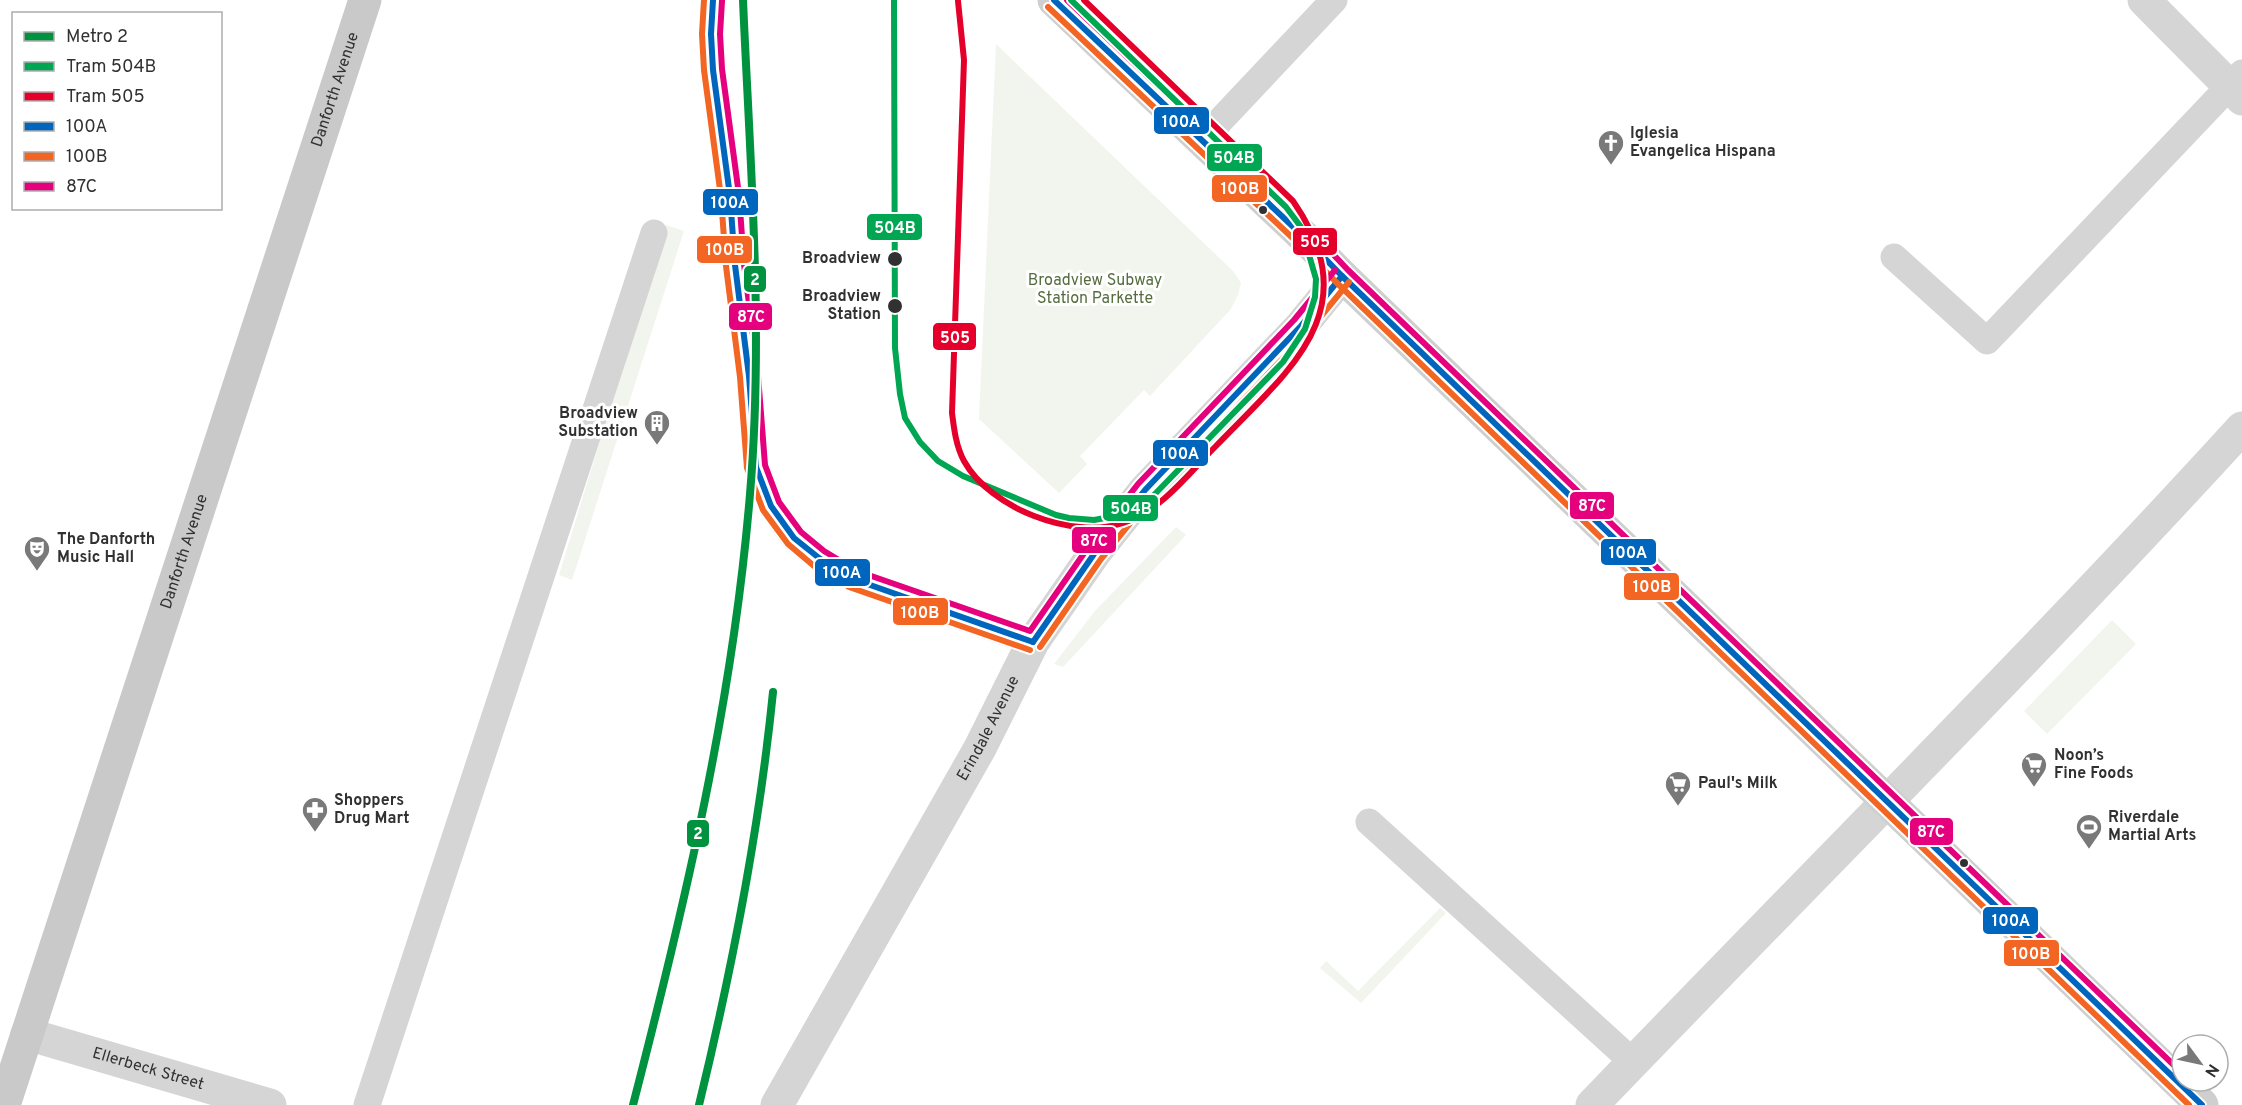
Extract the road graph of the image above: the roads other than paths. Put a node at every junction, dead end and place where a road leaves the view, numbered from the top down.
1 (365, 0) edge
2 (713, 0) edge
3 (1054, 0) edge
4 (1334, 0) edge
5 (2144, 0) edge
6 (2238, 86) edge
7 (1202, 140) junction
8 (654, 233) dead end
9 (1894, 257) dead end
10 (1342, 276) junction
11 (2242, 428) edge
12 (1033, 642) junction
13 (1887, 801) junction
14 (1369, 822) dead end
15 (27, 1034) junction
16 (1633, 1062) junction
17 (4, 1105) edge
18 (270, 1105) edge
19 (367, 1105) edge
20 (777, 1105) edge
21 (1592, 1105) edge
22 (2202, 1105) edge

1 - 15 main road, Danforth Avenue
2 - 12 lane
3 - 7 main road
4 - 7 lane
5 - 6 street
6 - 9 lane
7 - 10 main road
8 - 19 lane
10 - 12 street, Erindale Avenue
10 - 13 main road
11 - 13 street
12 - 20 street, Erindale Avenue
13 - 16 street
13 - 22 main road
14 - 16 lane
15 - 17 main road, Danforth Avenue
15 - 18 street, Ellerbeck Street
16 - 21 street

